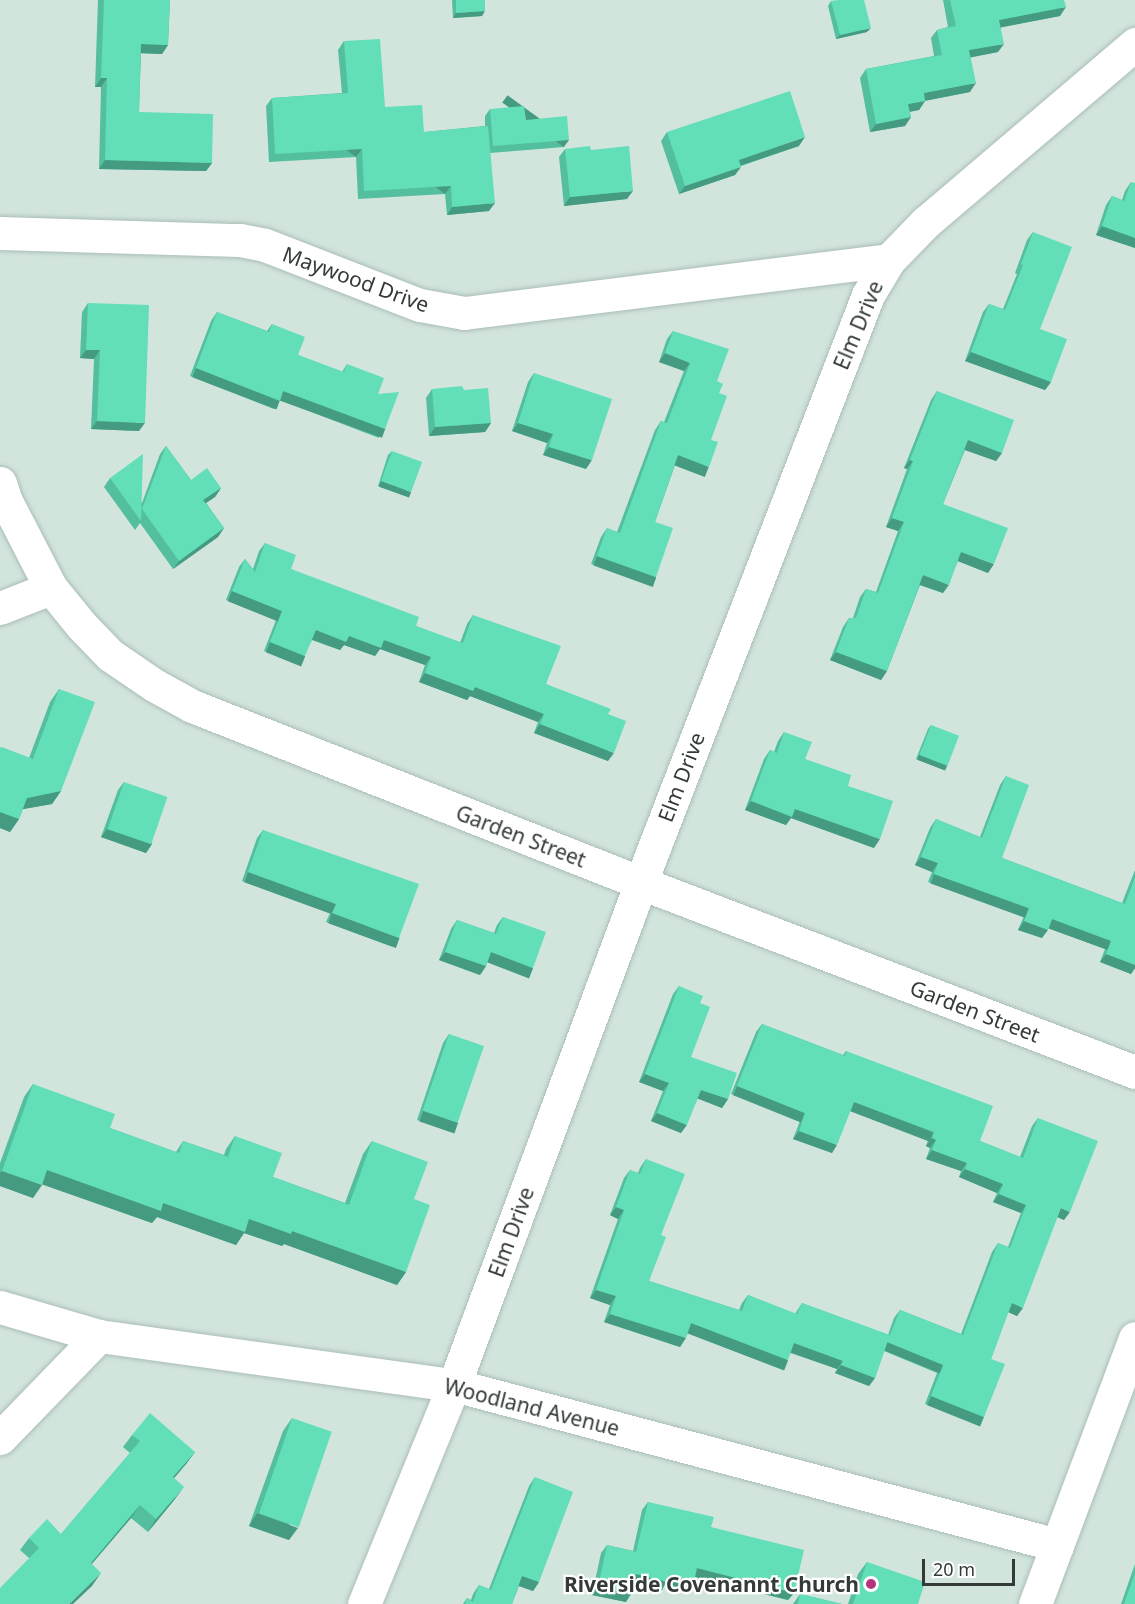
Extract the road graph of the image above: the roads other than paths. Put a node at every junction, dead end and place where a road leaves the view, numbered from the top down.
1 (1135, 44) edge
2 (0, 233) edge
3 (889, 260) junction
4 (0, 483) edge
5 (51, 588) junction
6 (0, 608) edge
7 (641, 883) junction
8 (1135, 1072) edge
9 (0, 1307) edge
10 (99, 1336) junction
11 (1135, 1338) edge
12 (454, 1385) junction
13 (0, 1437) edge
14 (1057, 1545) junction
15 (364, 1604) edge
16 (1035, 1604) edge

1 - 3 street, Elm Drive
2 - 3 street, Maywood Drive
3 - 7 street, Elm Drive
4 - 5 street, Garden Street
5 - 6 street
5 - 7 street, Garden Street
7 - 8 street, Garden Street
7 - 12 street, Elm Drive
9 - 10 street, Woodland Avenue
10 - 12 street, Woodland Avenue
10 - 13 street
11 - 14 street
12 - 14 street, Woodland Avenue
12 - 15 street, Elm Drive
14 - 16 street

